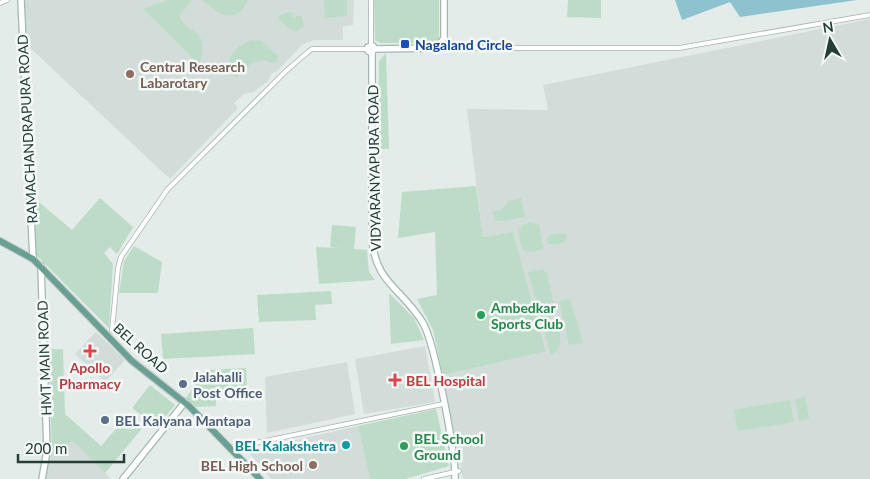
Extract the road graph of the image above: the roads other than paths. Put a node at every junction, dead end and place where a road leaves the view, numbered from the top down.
1 (7, 0) edge
2 (21, 0) edge
3 (371, 0) edge
4 (444, 0) edge
5 (0, 3) edge
6 (870, 15) edge
7 (437, 48) junction
8 (371, 49) junction
9 (0, 241) edge
10 (33, 259) junction
11 (41, 266) junction
12 (112, 330) dead end
13 (187, 404) junction
14 (443, 404) junction
15 (231, 448) junction
16 (457, 471) junction
17 (125, 478) edge
18 (42, 479) edge
19 (260, 479) edge
20 (424, 479) edge
21 (457, 479) edge

1 - 5 street
2 - 10 street, RAMACHANDRAPURA ROAD
3 - 8 street
4 - 7 street
6 - 7 street
7 - 8 street
8 - 12 street
8 - 14 street, VIDYARANYAPURA ROAD
9 - 10 main road, BEL ROAD
10 - 11 main road, BEL ROAD
11 - 13 main road, BEL ROAD
11 - 18 street, HMT MAIN ROAD
13 - 15 main road, BEL ROAD
13 - 17 street
13 - 17 street
14 - 15 street
14 - 16 street, VIDYARANYAPURA ROAD
15 - 19 main road, BEL ROAD
16 - 20 street
16 - 21 street, VIDYARANYAPURA ROAD

